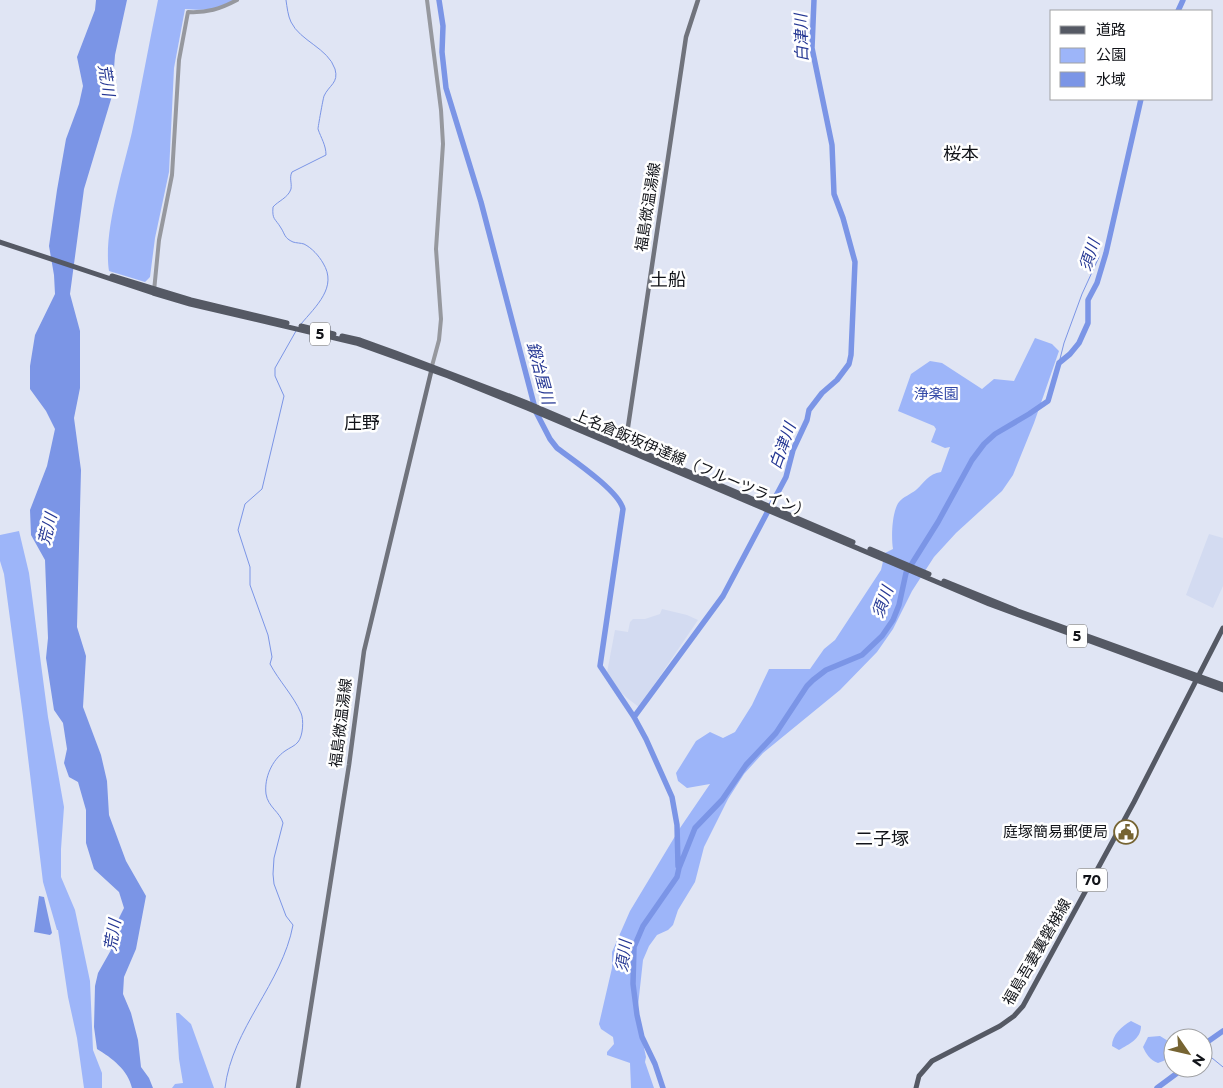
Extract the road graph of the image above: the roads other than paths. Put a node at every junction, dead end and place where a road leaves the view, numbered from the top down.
1 (237, 0) edge
2 (427, 0) edge
3 (698, 0) edge
4 (0, 241) edge
5 (154, 291) junction
6 (432, 368) junction
7 (624, 448) junction
8 (1223, 628) edge
9 (1197, 678) junction
10 (1223, 685) edge
11 (1223, 690) edge
12 (298, 1088) edge
13 (916, 1088) edge

1 - 5 street
2 - 6 street
3 - 7 main road, 福島微温湯線
4 - 5 main road, 上名倉飯坂伊達線（フルーツライン） / 5
5 - 6 main road, 上名倉飯坂伊達線（フルーツライン） / 5
6 - 7 main road, 上名倉飯坂伊達線（フルーツライン） / 5
6 - 12 main road, 福島微温湯線
7 - 9 main road, 上名倉飯坂伊達線（フルーツライン） / 5
8 - 9 main road, 福島吾妻裏磐梯線 / 70
9 - 10 main road, 上名倉飯坂伊達線（フルーツライン） / 5
9 - 11 main road, 上名倉飯坂伊達線（フルーツライン） / 5
9 - 13 main road, 福島吾妻裏磐梯線 / 70

